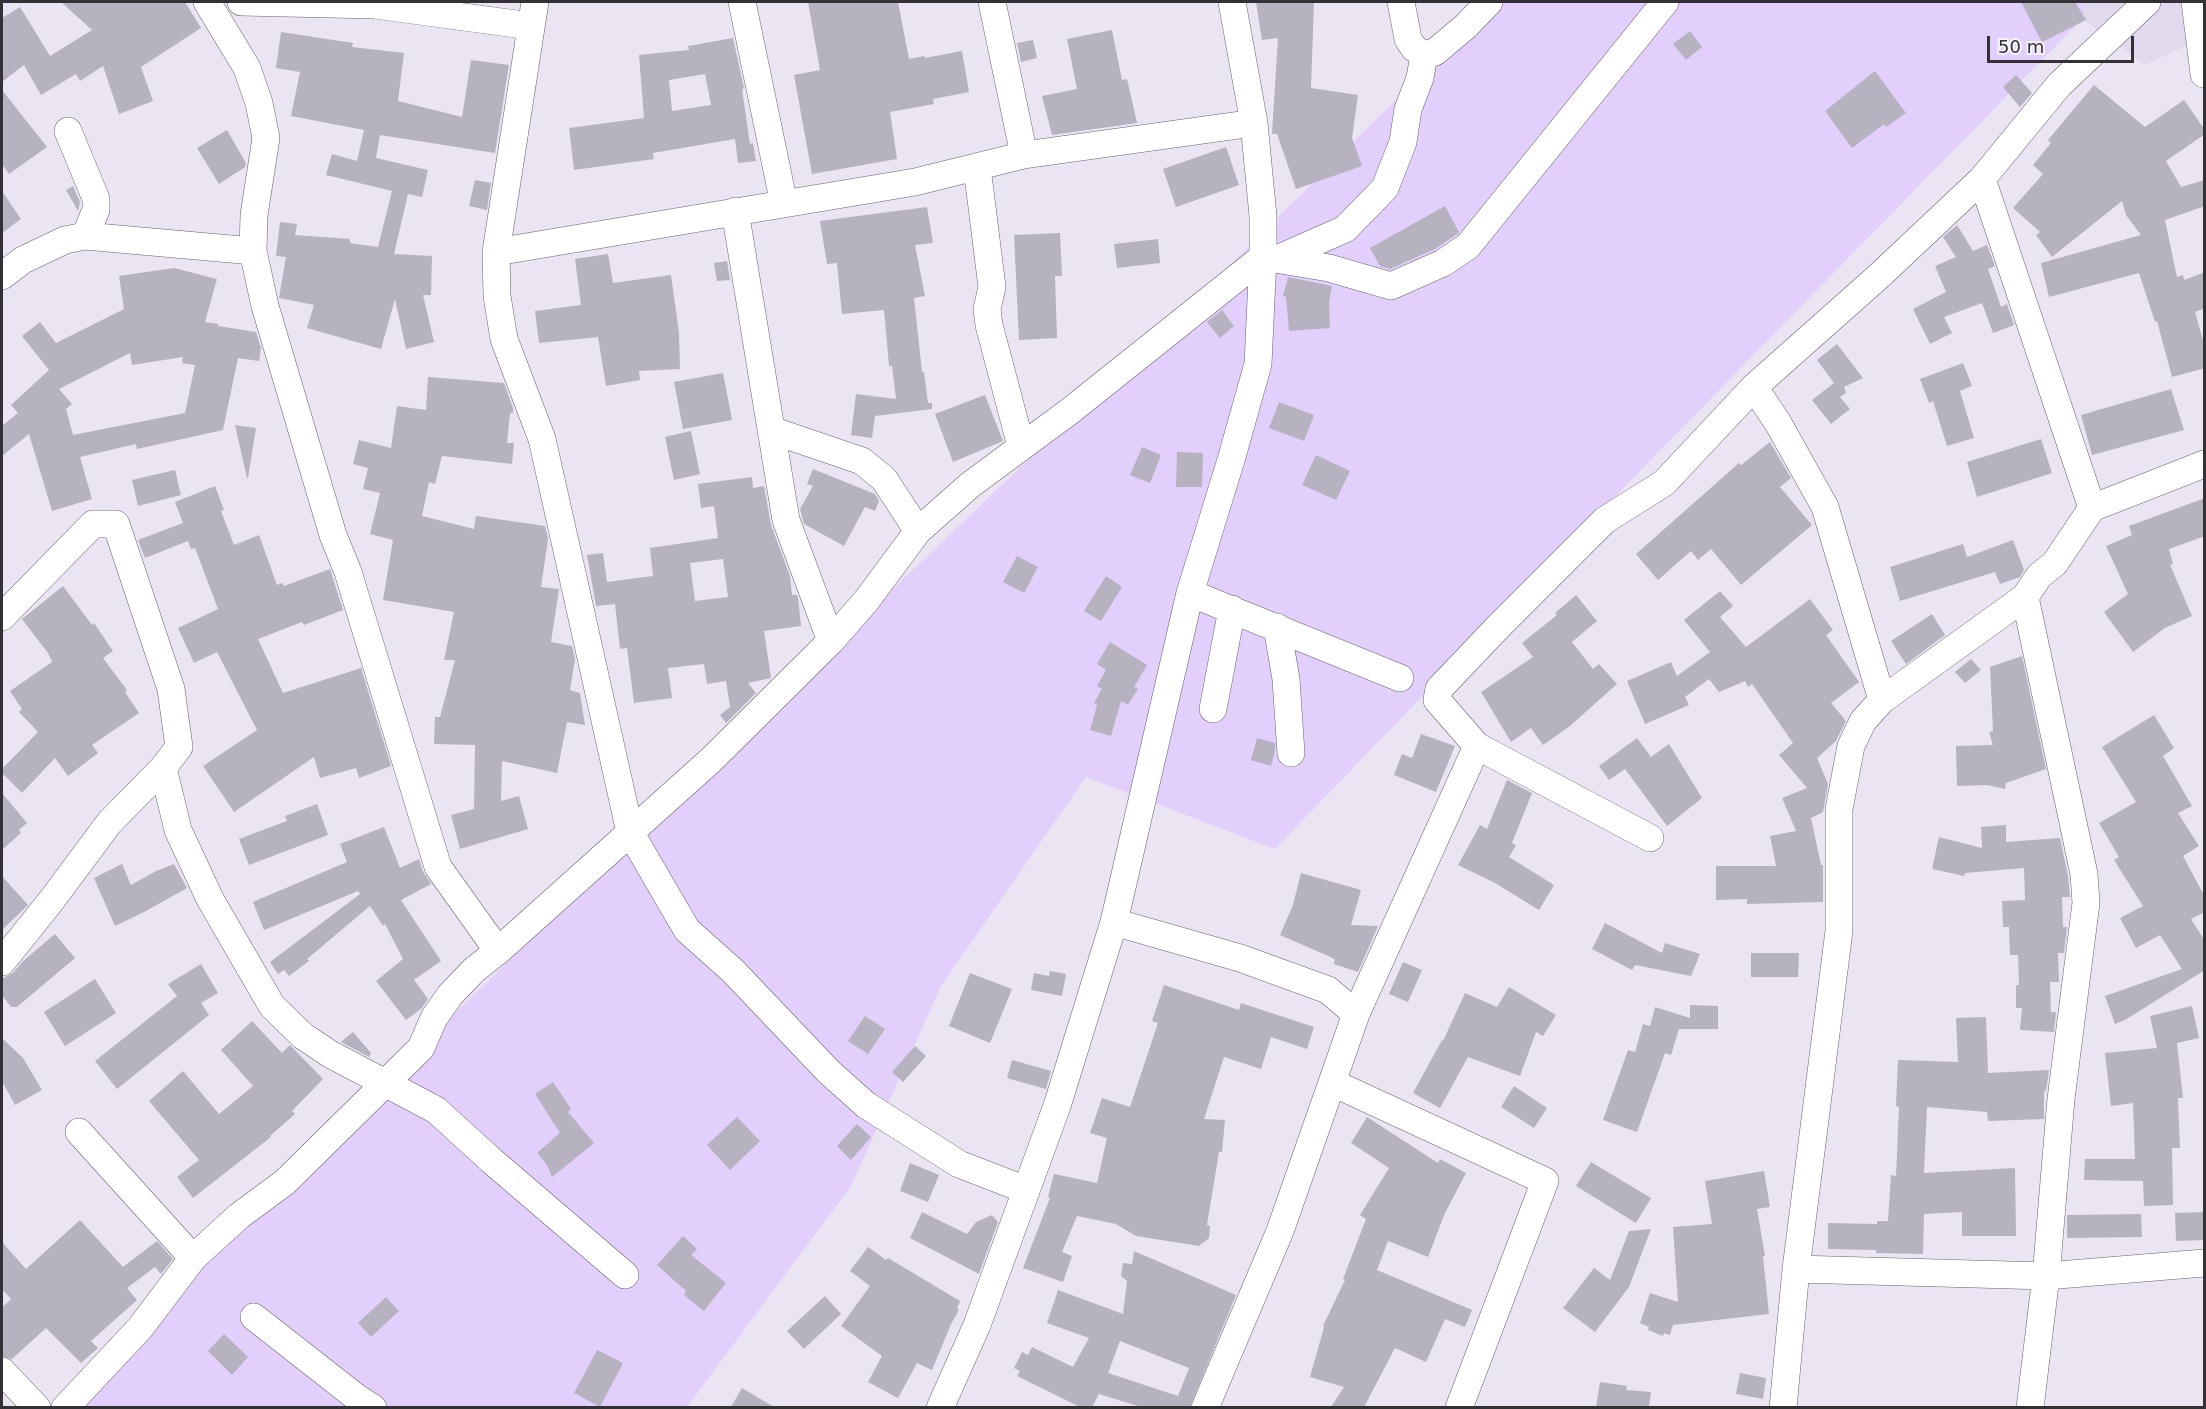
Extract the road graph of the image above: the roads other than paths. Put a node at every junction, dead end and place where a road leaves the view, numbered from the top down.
1 (207, 2) edge
2 (241, 2) edge
3 (742, 2) edge
4 (992, 2) edge
5 (1232, 2) edge
6 (1401, 2) edge
7 (1489, 2) edge
8 (1665, 2) edge
9 (2147, 2) edge
10 (2195, 2) edge
11 (533, 14) edge
12 (1424, 55) junction
13 (2205, 74) edge
14 (1254, 123) junction
15 (68, 131) dead end
16 (1024, 155) junction
17 (977, 167) junction
18 (1982, 179) junction
19 (784, 204) junction
20 (735, 211) junction
21 (85, 236) junction
22 (253, 251) junction
23 (496, 252) junction
24 (1270, 258) junction
25 (2, 276) edge
26 (1754, 387) junction
27 (771, 430) junction
28 (1021, 446) junction
29 (2205, 464) edge
30 (2092, 508) junction
31 (918, 531) junction
32 (1190, 593) junction
33 (2025, 597) junction
34 (1232, 609) junction
35 (2, 617) edge
36 (1277, 627) junction
37 (831, 641) junction
38 (1400, 678) dead end
39 (1882, 700) junction
40 (1214, 709) dead end
41 (1477, 746) junction
42 (1291, 753) dead end
43 (163, 768) junction
44 (630, 832) junction
45 (1650, 838) dead end
46 (1114, 922) junction
47 (498, 951) junction
48 (2, 962) edge
49 (1356, 1014) junction
50 (385, 1082) junction
51 (1333, 1083) junction
52 (79, 1132) dead end
53 (1026, 1190) junction
54 (193, 1258) junction
55 (2205, 1263) edge
56 (1796, 1269) junction
57 (625, 1275) dead end
58 (2046, 1276) junction
59 (254, 1317) dead end
60 (2, 1371) edge
61 (38, 1407) edge
62 (65, 1407) edge
63 (373, 1407) edge
64 (940, 1407) edge
65 (1205, 1407) edge
66 (1459, 1407) edge
67 (1783, 1407) edge
68 (2030, 1407) edge

1 - 22 street
2 - 11 street
3 - 19 street
4 - 16 street
5 - 14 street
6 - 12 street
7 - 12 street
8 - 24 street
9 - 18 street
10 - 13 street
11 - 23 street
12 - 24 street
14 - 16 street
14 - 24 street
15 - 21 street
16 - 17 street
17 - 19 street
17 - 28 street
18 - 26 street
18 - 30 street
19 - 20 street
20 - 23 street
20 - 27 street
21 - 22 street
21 - 25 street
22 - 47 street
23 - 44 street
24 - 28 street
24 - 32 street
26 - 39 street
26 - 41 street
27 - 31 street
27 - 37 street
28 - 31 street
29 - 30 street
30 - 33 street
31 - 37 street
32 - 34 street
32 - 46 street
33 - 39 street
33 - 58 street
34 - 36 street
34 - 40 street
35 - 43 street
36 - 38 street
36 - 42 street
37 - 44 street
39 - 56 street
41 - 45 street
41 - 49 street
43 - 48 street
43 - 50 street
44 - 47 street
44 - 53 street
46 - 49 street
46 - 53 street
47 - 50 street
49 - 51 street
50 - 54 street
50 - 57 street
51 - 65 street
51 - 66 street
52 - 54 street
53 - 64 street
54 - 62 street
55 - 58 street
56 - 58 street
56 - 67 street
58 - 68 street
59 - 63 street
60 - 61 street

